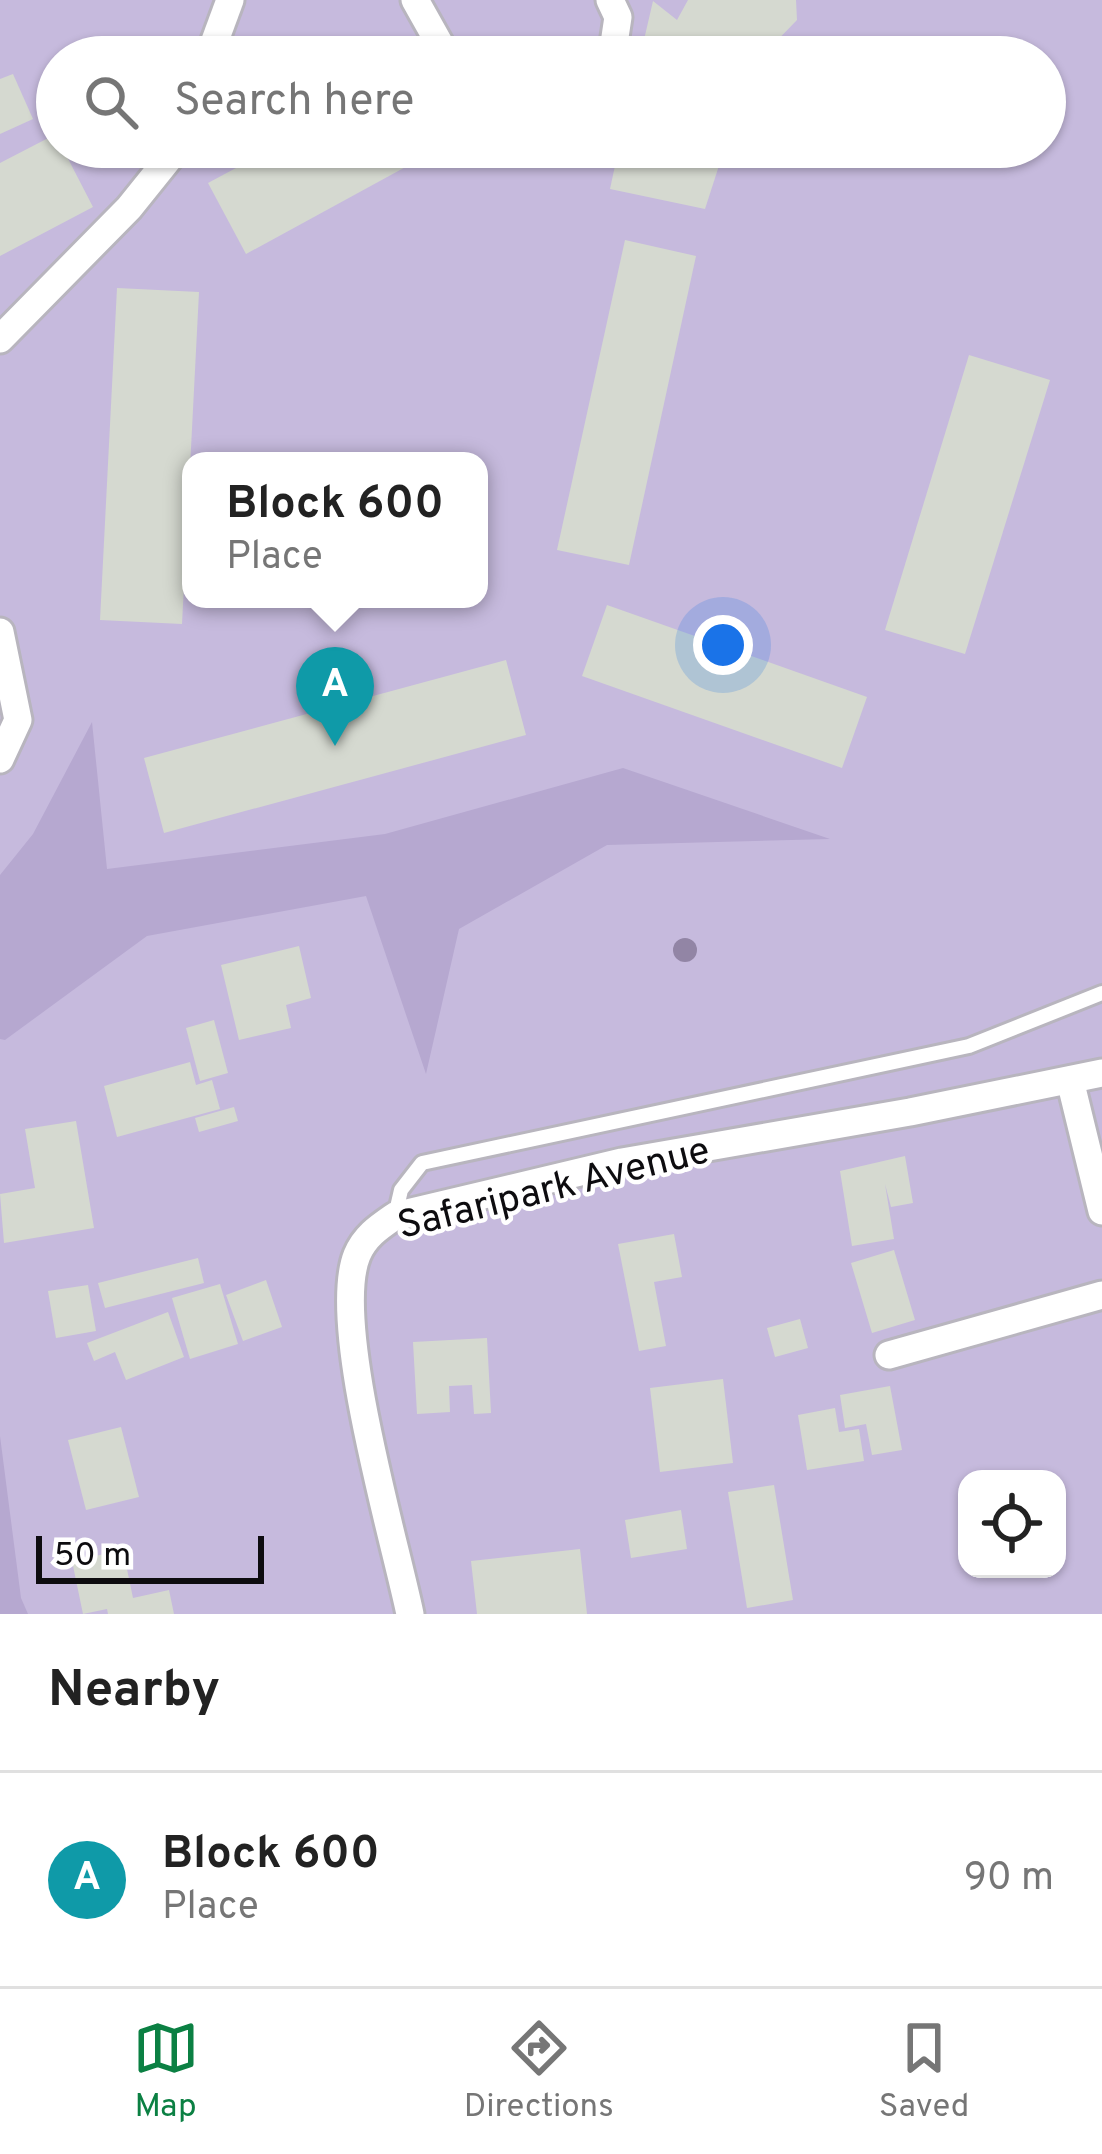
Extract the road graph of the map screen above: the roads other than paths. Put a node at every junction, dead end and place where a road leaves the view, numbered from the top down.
1 (230, 0) edge
2 (415, 0) edge
3 (610, 0) edge
4 (216, 36) edge
5 (435, 36) edge
6 (615, 36) edge
7 (161, 168) edge
8 (1, 335) edge
9 (0, 632) edge
10 (0, 759) edge
11 (1102, 993) edge
12 (1102, 1072) edge
13 (1070, 1080) junction
14 (1102, 1211) edge
15 (395, 1216) junction
16 (1102, 1294) edge
17 (889, 1355) dead end
18 (410, 1614) edge

1 - 4 street
2 - 5 street
3 - 6 street
7 - 8 street
9 - 10 street
11 - 15 lane
12 - 13 street, Safaripark Avenue
13 - 14 street
13 - 15 street, Safaripark Avenue
15 - 18 street, Safaripark Avenue
16 - 17 street

